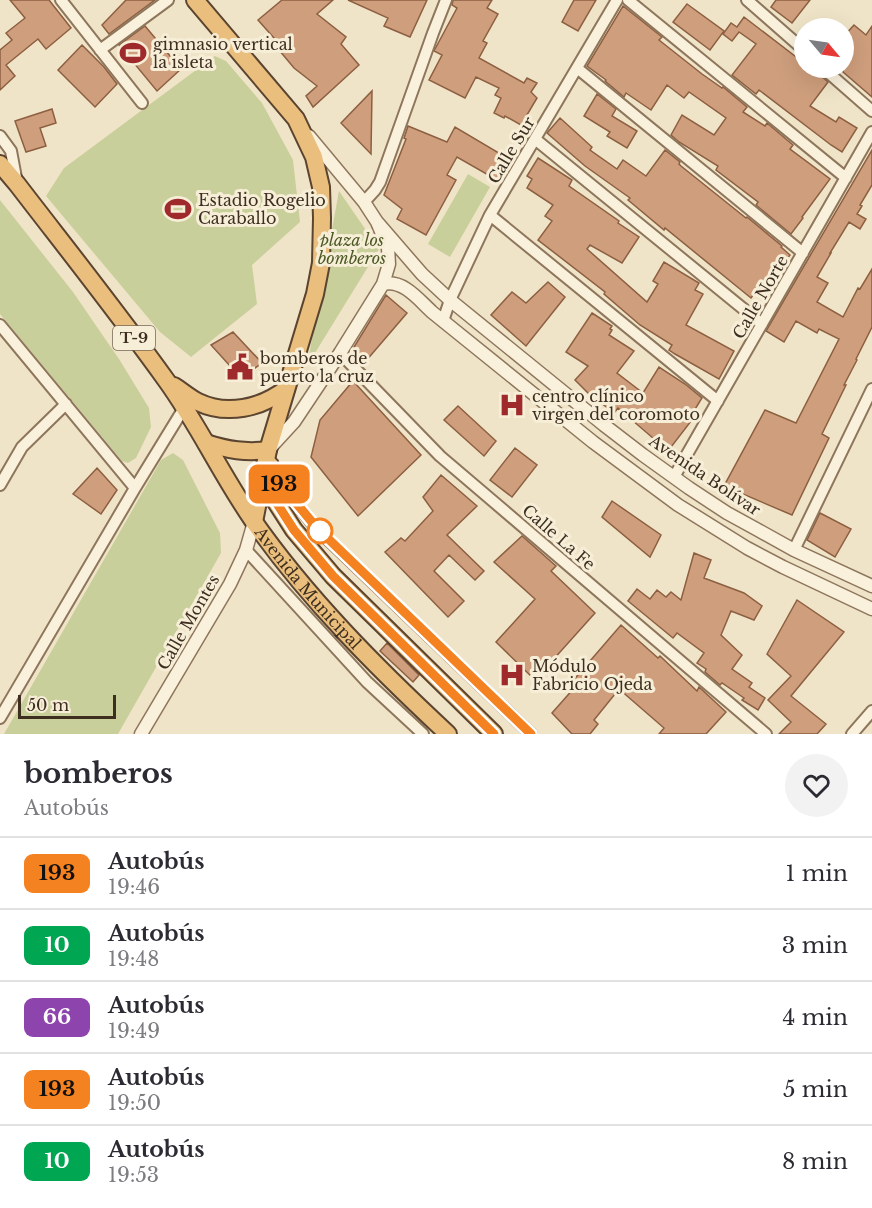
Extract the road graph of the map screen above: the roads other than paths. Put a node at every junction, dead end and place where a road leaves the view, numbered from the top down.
1 (61, 0) edge
2 (168, 0) edge
3 (195, 0) edge
4 (446, 0) edge
5 (617, 0) edge
6 (628, 0) edge
7 (747, 0) edge
8 (794, 41) edge
9 (100, 50) junction
10 (577, 68) junction
11 (834, 78) edge
12 (142, 103) dead end
13 (872, 111) edge
14 (296, 119) junction
15 (872, 132) edge
16 (0, 136) edge
17 (535, 139) junction
18 (0, 164) edge
19 (846, 178) junction
20 (17, 184) junction
21 (364, 202) junction
22 (490, 215) junction
23 (377, 222) junction
24 (803, 253) junction
25 (383, 284) junction
26 (450, 300) junction
27 (443, 321) junction
28 (762, 324) junction
29 (1, 329) edge
30 (340, 353) junction
31 (166, 380) junction
32 (286, 389) junction
33 (872, 389) edge
34 (718, 401) junction
35 (66, 404) junction
36 (184, 408) junction
37 (206, 443) junction
38 (268, 450) junction
39 (271, 476) junction
40 (675, 477) junction
41 (0, 485) edge
42 (135, 488) junction
43 (254, 522) junction
44 (246, 550) junction
45 (794, 550) junction
46 (872, 586) edge
47 (872, 609) edge
48 (872, 711) edge
49 (0, 718) edge
50 (141, 734) edge
51 (423, 734) edge
52 (448, 734) edge
53 (494, 734) edge
54 (531, 734) edge
55 (766, 734) edge
56 (852, 734) edge

1 - 9 street
2 - 9 street
3 - 14 highway
4 - 21 street
5 - 10 street, Calle Sur
6 - 19 street
7 - 8 street
9 - 12 street
10 - 17 street, Calle Sur
10 - 24 street
11 - 13 street
14 - 21 street
14 - 32 highway
15 - 19 street, Calle Norte
16 - 20 street
17 - 22 street, Calle Sur
17 - 28 street
18 - 20 highway, Avenida Municipal / T-9
19 - 24 street, Calle Norte
20 - 31 highway, Avenida Municipal / T-9
21 - 23 street
22 - 26 street, Calle Sur
22 - 34 street
23 - 25 street
23 - 26 street, Avenida Bolívar
24 - 28 street, Calle Norte
25 - 27 street
25 - 30 street
26 - 27 street, Calle Sur
26 - 40 street, Avenida Bolívar
27 - 47 street
28 - 34 street, Calle Norte
29 - 35 street
30 - 38 street
30 - 55 street, Calle La Fe
31 - 32 highway, T-9
31 - 36 highway, Avenida Municipal / T-9
32 - 38 highway
33 - 45 street
34 - 40 street, Calle Norte
35 - 41 street
35 - 42 street
36 - 37 highway, Avenida Municipal / T-9
36 - 42 street
37 - 38 highway
37 - 43 highway, Avenida Municipal / T-9
38 - 39 highway, Avenida Municipal
38 - 43 highway
39 - 53 highway, Avenida Municipal
39 - 54 street
40 - 45 street, Avenida Bolívar
42 - 49 street
43 - 44 street, Calle Montes
43 - 52 highway, Avenida Municipal / T-9
44 - 50 street, Calle Montes
44 - 51 street, Avenida Municipal
45 - 46 street, Avenida Bolívar
48 - 56 street

